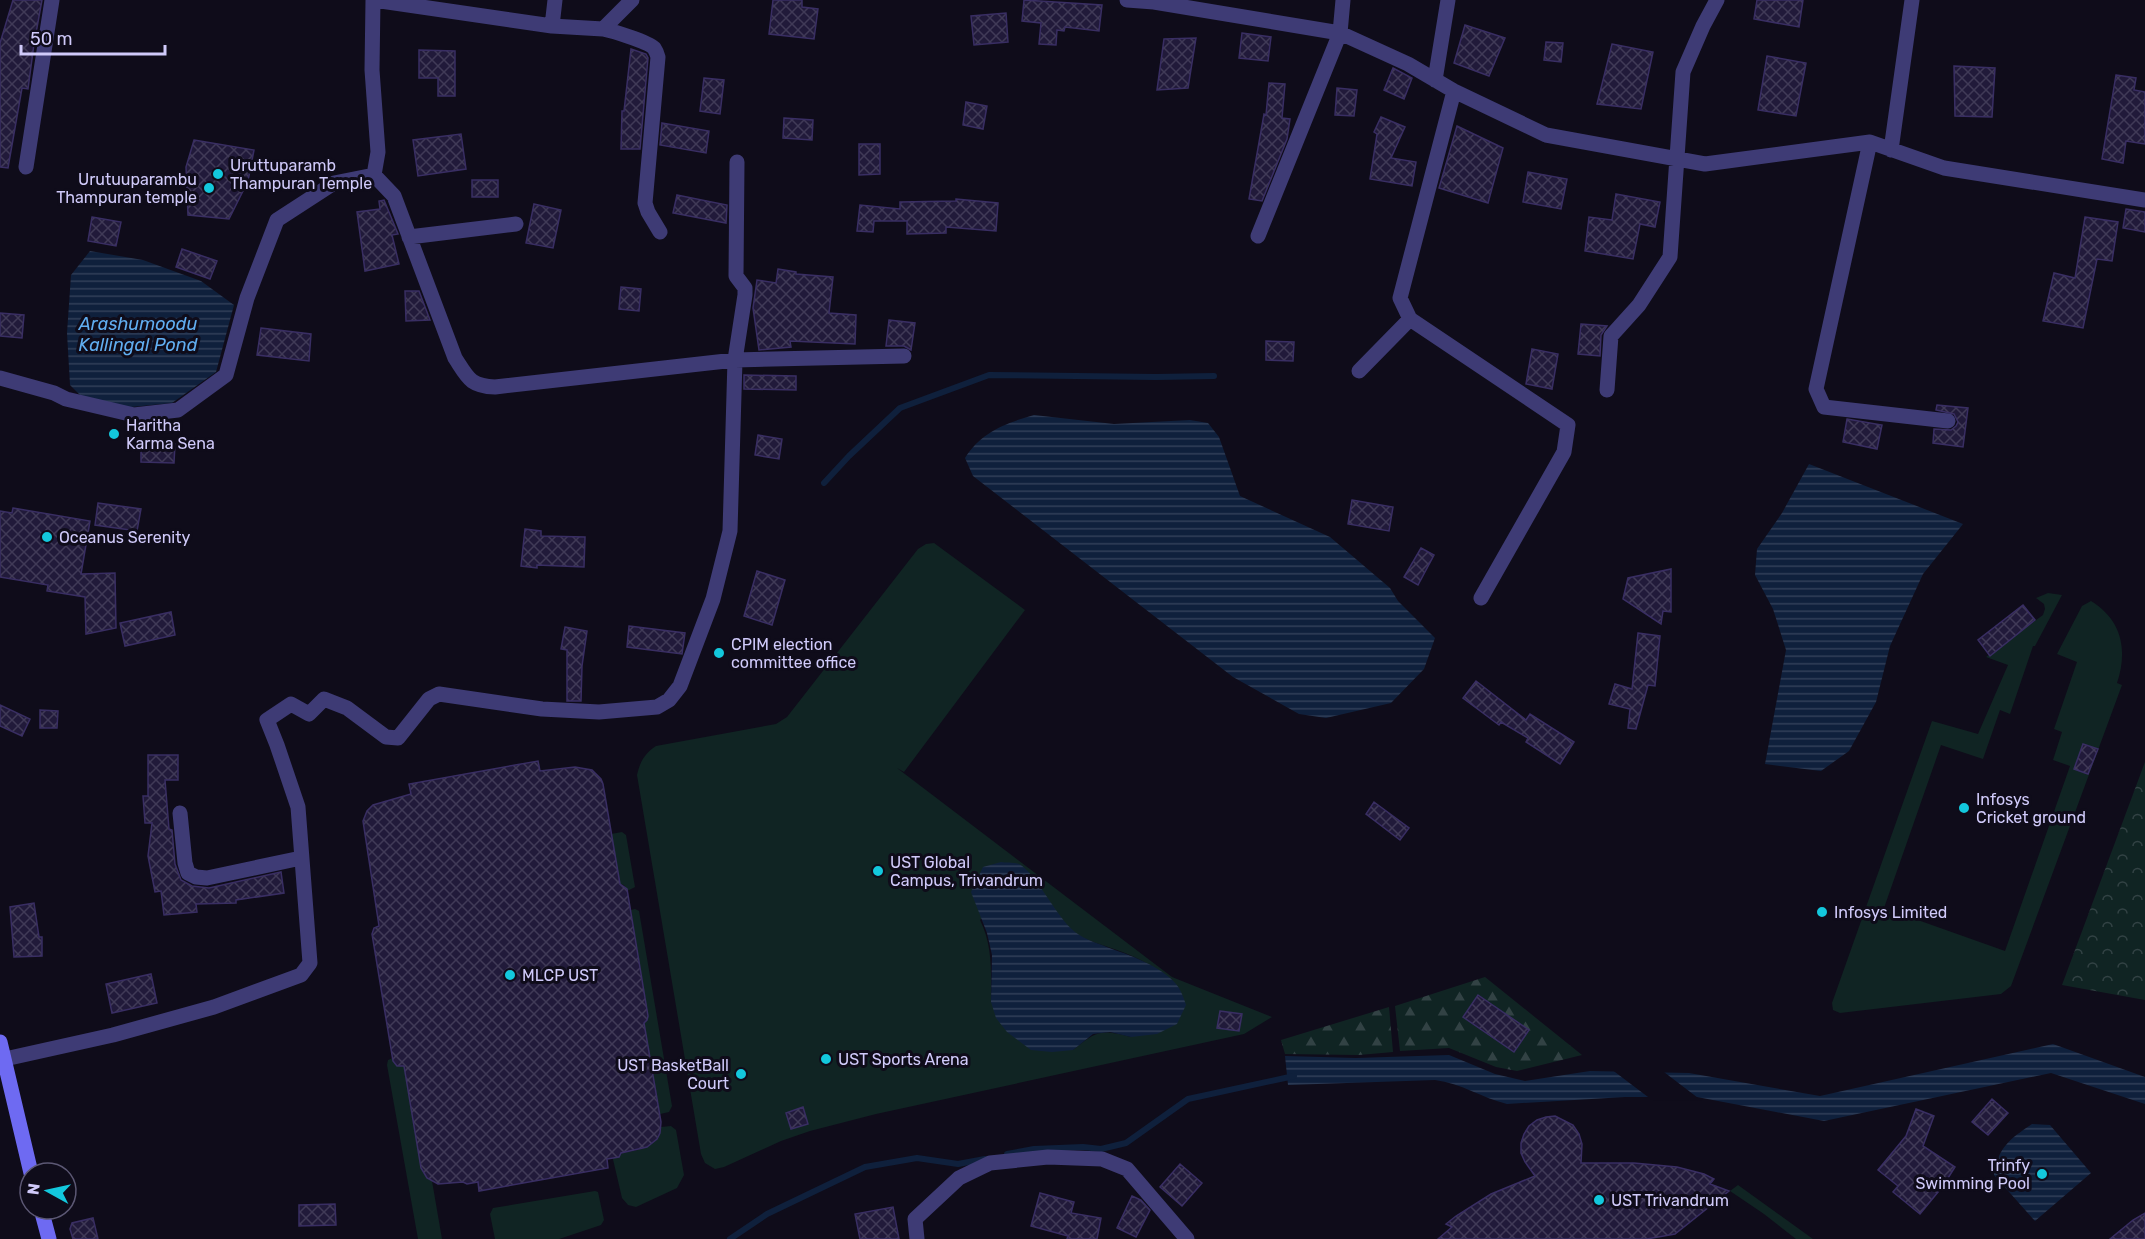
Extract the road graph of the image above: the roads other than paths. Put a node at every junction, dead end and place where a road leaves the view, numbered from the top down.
1 (52, 0) edge
2 (374, 0) edge
3 (555, 0) edge
4 (632, 0) edge
5 (1127, 0) edge
6 (1343, 0) edge
7 (1448, 0) edge
8 (1716, 0) edge
9 (1912, 0) edge
10 (1168, 2) edge
11 (552, 26) junction
12 (603, 29) junction
13 (1340, 33) junction
14 (1434, 80) junction
15 (1454, 91) junction
16 (1870, 142) junction
17 (1891, 150) junction
18 (1677, 159) junction
19 (737, 162) dead end
20 (26, 167) dead end
21 (374, 175) junction
22 (2145, 200) edge
23 (516, 224) dead end
24 (660, 232) dead end
25 (1258, 236) dead end
26 (409, 237) junction
27 (1410, 319) junction
28 (904, 356) dead end
29 (735, 360) junction
30 (1359, 371) dead end
31 (0, 378) edge
32 (1607, 390) dead end
33 (1948, 421) dead end
34 (1481, 598) dead end
35 (180, 813) dead end
36 (301, 858) junction
37 (0, 1042) edge
38 (5, 1059) junction
39 (28, 1161) edge
40 (44, 1221) edge
41 (49, 1239) edge
42 (916, 1239) edge
43 (1187, 1239) edge

1 - 20 street
2 - 11 street
2 - 21 street
3 - 11 street
4 - 12 street
5 - 10 street
6 - 13 street
7 - 14 street
8 - 18 street
9 - 17 street
10 - 13 street
11 - 12 street
12 - 24 street
13 - 14 street
13 - 25 street
14 - 15 street
15 - 18 street
15 - 27 street
16 - 17 street
16 - 18 street
16 - 33 street
17 - 22 street
18 - 32 street
19 - 29 street
21 - 26 street
21 - 31 street
23 - 26 street
26 - 29 street
27 - 30 street
27 - 34 street
28 - 29 street
29 - 36 street
35 - 36 street
36 - 38 street
37 - 38 main road
38 - 39 main road
40 - 41 main road
42 - 43 street

